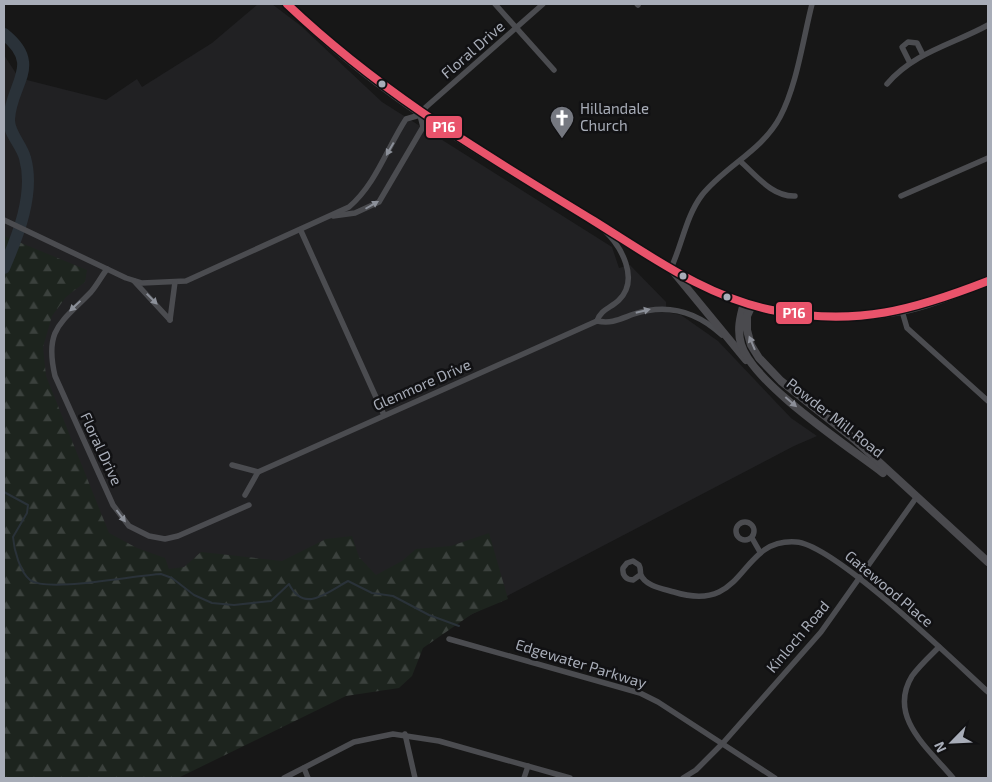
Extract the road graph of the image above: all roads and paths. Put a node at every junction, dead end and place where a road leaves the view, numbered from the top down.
1 (287, 4) edge
2 (495, 4) edge
3 (543, 4) edge
4 (812, 4) edge
5 (988, 24) edge
6 (517, 27) junction
7 (924, 55) junction
8 (910, 63) junction
9 (554, 70) dead end
10 (887, 84) dead end
11 (420, 116) junction
12 (988, 158) edge
13 (740, 161) junction
14 (794, 196) dead end
15 (901, 196) dead end
16 (333, 216) junction
17 (4, 220) edge
18 (598, 224) junction
19 (300, 231) junction
20 (670, 268) junction
21 (107, 270) junction
22 (133, 280) junction
23 (988, 281) edge
24 (175, 282) junction
25 (748, 304) junction
26 (902, 311) junction
27 (597, 321) junction
28 (736, 348) junction
29 (767, 380) junction
30 (988, 401) edge
31 (384, 415) junction
32 (232, 466) dead end
33 (258, 472) junction
34 (245, 495) dead end
35 (916, 498) junction
36 (250, 505) dead end
37 (752, 538) dead end
38 (760, 552) junction
39 (988, 562) edge
40 (640, 574) dead end
41 (859, 580) junction
42 (449, 639) dead end
43 (938, 648) junction
44 (988, 692) edge
45 (405, 734) junction
46 (723, 743) junction
47 (528, 766) junction
48 (304, 768) junction
49 (284, 778) edge
50 (308, 778) edge
51 (415, 778) edge
52 (524, 778) edge
53 (570, 778) edge
54 (683, 778) edge
55 (774, 778) edge
56 (953, 778) edge

1 - 11 main road
2 - 6 street
3 - 6 street, Floral Drive
4 - 13 street
5 - 7 street
6 - 9 street
6 - 11 street, Floral Drive
7 - 8 street
7 - 8 street
8 - 10 street
11 -> 16 street, Floral Drive
16 -> 11 street, Floral Drive
11 - 18 main road
12 - 15 street
13 - 14 street
13 - 20 street
16 - 19 street, Floral Drive
17 - 21 street, Floral Drive
18 - 20 main road
18 - 27 street
19 - 24 street, Floral Drive
19 - 31 street
20 - 25 main road
20 - 28 main road
21 - 22 street, Floral Drive
21 -> 36 street, Floral Drive
22 - 24 street, Floral Drive
22 -> 24 street
23 - 26 main road
25 - 26 main road
25 - 29 main road, Powder Mill Road
35 -> 25 main road, Powder Mill Road
26 - 30 street
27 -> 28 street
27 - 31 street, Glenmore Drive
28 - 29 main road
29 -> 35 main road, Powder Mill Road
31 - 33 street, Glenmore Drive
32 - 33 street
33 - 34 street
35 - 39 main road, Powder Mill Road
35 - 41 street, Kinloch Road
37 - 38 street
38 - 40 street, Gatewood Place
38 - 41 street, Gatewood Place
41 - 43 street, Gatewood Place
41 - 46 street, Kinloch Road
42 - 46 street, Edgewater Parkway
43 - 44 street, Gatewood Place
43 - 56 street
45 - 47 street
45 - 48 street
45 - 51 street
46 - 54 street, Kinloch Road
46 - 55 street, Edgewater Parkway
47 - 52 street
47 - 53 street
48 - 49 street
48 - 50 street

